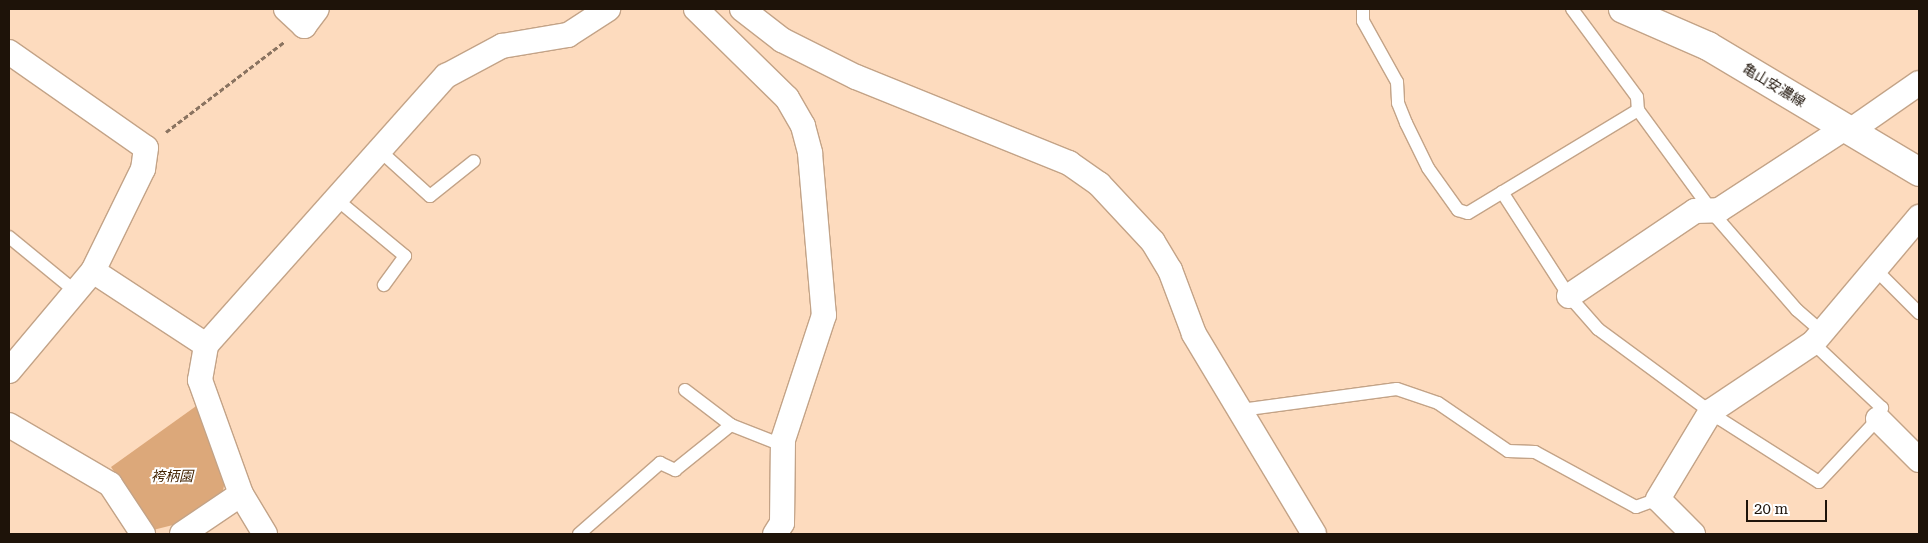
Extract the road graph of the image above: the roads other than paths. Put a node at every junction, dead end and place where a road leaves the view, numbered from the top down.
1 (286, 9) edge
2 (608, 9) edge
3 (696, 9) edge
4 (742, 9) edge
5 (1363, 9) edge
6 (1572, 9) edge
7 (1623, 9) edge
8 (310, 18) edge
9 (12, 61) edge
10 (1919, 84) edge
11 (1638, 110) junction
12 (1847, 130) junction
13 (378, 149) junction
14 (474, 161) dead end
15 (1919, 172) edge
16 (1502, 192) junction
17 (335, 198) junction
18 (1712, 211) junction
19 (1919, 217) edge
20 (9, 237) edge
21 (1874, 268) junction
22 (93, 271) junction
23 (384, 285) dead end
24 (75, 291) junction
25 (1569, 296) junction
26 (1919, 313) edge
27 (1817, 337) junction
28 (206, 345) junction
29 (9, 371) edge
30 (685, 390) dead end
31 (1241, 410) junction
32 (1711, 411) junction
33 (1878, 419) junction
34 (9, 425) edge
35 (732, 426) junction
36 (782, 445) junction
37 (1919, 460) edge
38 (241, 494) junction
39 (1658, 499) junction
40 (586, 532) edge
41 (143, 534) edge
42 (182, 534) edge
43 (265, 534) edge
44 (775, 534) edge
45 (1314, 534) edge
46 (1692, 534) edge

1 - 8 street
2 - 13 street
3 - 36 street
4 - 31 street
5 - 16 lane
6 - 11 lane
7 - 12 main road, 亀山安濃線
9 - 22 street
10 - 12 street
11 - 16 lane
11 - 18 lane
12 - 15 main road, 亀山安濃線
12 - 18 street
13 - 14 lane
13 - 17 street
16 - 25 lane
17 - 23 lane
17 - 28 street
18 - 25 street
18 - 27 lane
19 - 21 street
20 - 24 lane
21 - 26 lane
21 - 27 street
22 - 24 street
22 - 28 street
24 - 29 street
25 - 32 lane
27 - 32 street
27 - 33 lane
28 - 38 street
30 - 35 lane
31 - 39 lane
31 - 45 street
32 - 33 lane
32 - 39 street
33 - 37 street
34 - 41 street
35 - 36 lane
35 - 40 lane
36 - 44 street
38 - 42 street
38 - 43 street
39 - 46 street

